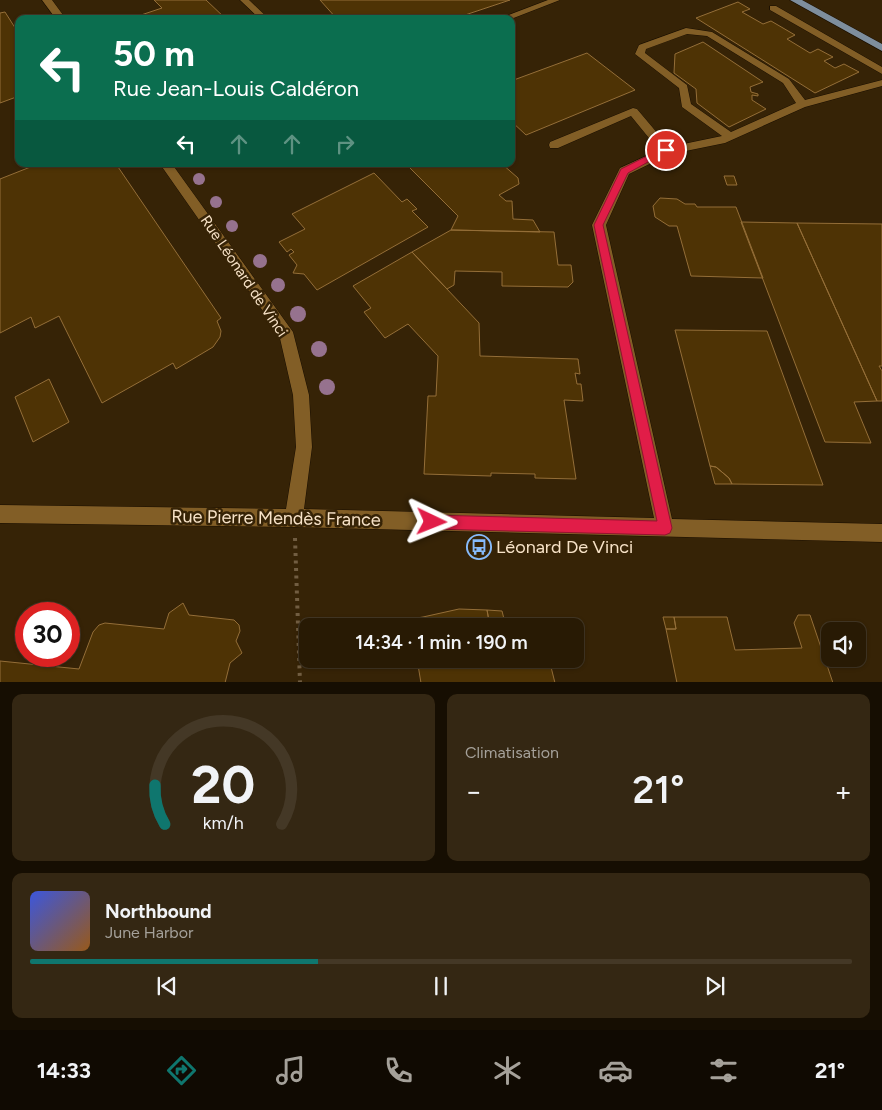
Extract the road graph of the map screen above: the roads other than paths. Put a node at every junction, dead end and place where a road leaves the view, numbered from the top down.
1 (47, 0) edge
2 (244, 0) edge
3 (556, 0) edge
4 (795, 0) edge
5 (773, 8) dead end
6 (58, 15) edge
7 (261, 15) edge
8 (513, 15) edge
9 (882, 48) edge
10 (882, 71) edge
11 (882, 83) edge
12 (802, 104) junction
13 (730, 137) junction
14 (554, 145) dead end
15 (666, 150) junction
16 (168, 167) edge
17 (0, 514) edge
18 (294, 518) junction
19 (665, 528) junction
20 (882, 533) edge

1 - 6 street
2 - 7 lane
3 - 8 lane
4 - 9 main road
5 - 10 lane
11 - 12 lane
12 - 13 lane
12 - 13 lane
13 - 15 lane
14 - 15 lane
15 - 19 street
16 - 18 street, Rue Léonard de Vinci
17 - 18 street, Rue Pierre Mendès France
18 - 19 street, Rue Pierre Mendès France
19 - 20 street, Rue Pierre Mendès France

